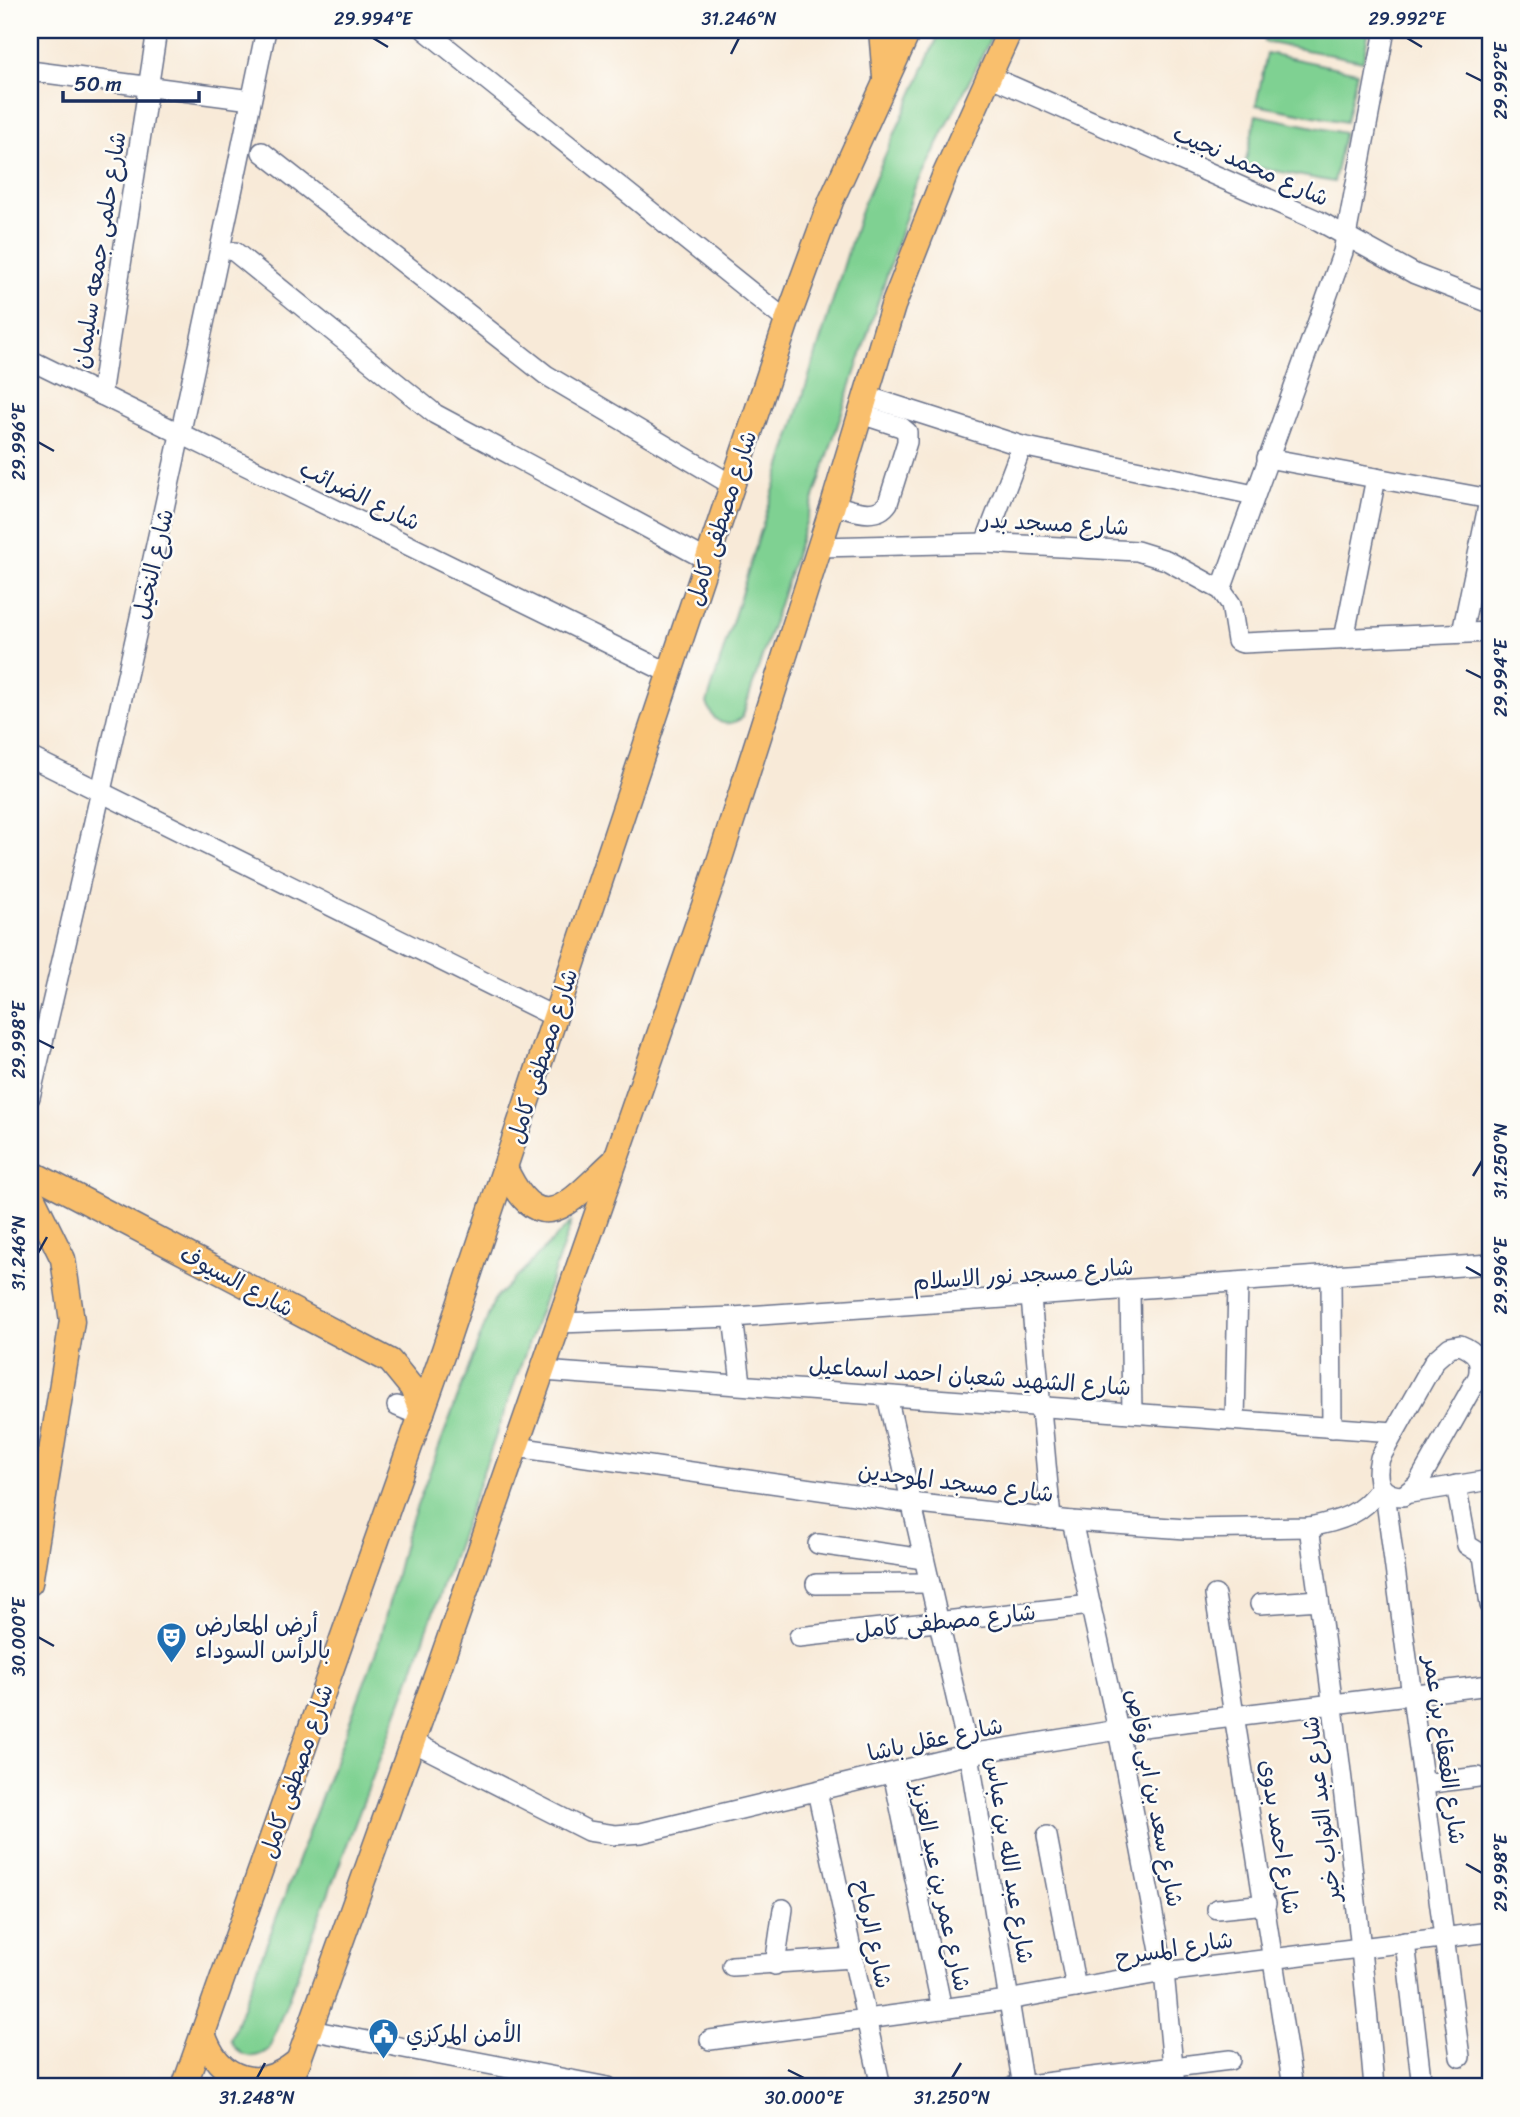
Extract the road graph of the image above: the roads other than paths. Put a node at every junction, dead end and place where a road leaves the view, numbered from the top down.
1 (157, 30) edge
2 (266, 30) edge
3 (425, 30) edge
4 (881, 30) edge
5 (909, 30) edge
6 (1010, 30) edge
7 (1385, 30) edge
8 (30, 71) edge
9 (989, 76) junction
10 (885, 81) junction
11 (149, 87) junction
12 (251, 100) junction
13 (262, 152) dead end
14 (1347, 236) junction
15 (235, 252) dead end
16 (1490, 303) edge
17 (787, 321) junction
18 (30, 360) edge
19 (101, 395) junction
20 (863, 405) junction
21 (182, 435) junction
22 (1022, 446) junction
23 (1267, 458) junction
24 (1376, 478) junction
25 (732, 485) junction
26 (1254, 495) junction
27 (1490, 498) edge
28 (833, 505) junction
29 (985, 543) junction
30 (820, 547) junction
31 (707, 560) junction
32 (1221, 590) junction
33 (1490, 632) edge
34 (1462, 633) junction
35 (1344, 639) junction
36 (669, 673) junction
37 (30, 757) edge
38 (102, 794) junction
39 (555, 1017) junction
40 (30, 1097) edge
41 (616, 1159) junction
42 (505, 1168) junction
43 (30, 1172) edge
44 (30, 1192) edge
45 (1490, 1264) edge
46 (1331, 1277) junction
47 (1238, 1284) junction
48 (1130, 1291) junction
49 (1031, 1298) junction
50 (733, 1317) junction
51 (559, 1323) junction
52 (1484, 1352) edge
53 (542, 1371) junction
54 (741, 1383) junction
55 (887, 1396) junction
56 (397, 1406) dead end
57 (1041, 1406) junction
58 (1132, 1413) junction
59 (422, 1414) junction
60 (1234, 1420) junction
61 (1332, 1428) junction
62 (1394, 1432) junction
63 (516, 1447) junction
64 (1490, 1480) edge
65 (1456, 1485) junction
66 (1383, 1490) junction
67 (1410, 1493) junction
68 (911, 1503) junction
69 (1051, 1519) junction
70 (1072, 1521) junction
71 (1309, 1527) junction
72 (818, 1544) dead end
73 (924, 1559) junction
74 (30, 1583) edge
75 (930, 1583) junction
76 (816, 1584) dead end
77 (1215, 1595) dead end
78 (1319, 1600) junction
79 (1260, 1604) dead end
80 (1091, 1605) junction
81 (1490, 1605) edge
82 (938, 1622) junction
83 (799, 1637) dead end
84 (1490, 1685) edge
85 (1412, 1696) junction
86 (1334, 1705) junction
87 (1236, 1716) junction
88 (1118, 1730) junction
89 (413, 1742) junction
90 (969, 1754) junction
91 (893, 1773) junction
92 (1478, 1777) dead end
93 (1424, 1784) junction
94 (817, 1791) junction
95 (1047, 1836) dead end
96 (1266, 1904) junction
97 (783, 1909) dead end
98 (1217, 1909) dead end
99 (1490, 1932) edge
100 (1446, 1937) junction
101 (1405, 1942) junction
102 (1362, 1947) junction
103 (853, 1958) junction
104 (1274, 1958) junction
105 (775, 1965) junction
106 (732, 1966) dead end
107 (1164, 1972) junction
108 (1076, 1988) junction
109 (1008, 2000) junction
110 (942, 2009) junction
111 (867, 2021) junction
112 (310, 2030) junction
113 (203, 2033) junction
114 (710, 2040) dead end
115 (1460, 2057) dead end
116 (299, 2060) junction
117 (1230, 2060) dead end
118 (1174, 2067) junction
119 (184, 2087) edge
120 (289, 2087) edge
121 (608, 2087) edge
122 (881, 2087) edge
123 (1019, 2087) edge
124 (1175, 2087) edge
125 (1293, 2087) edge
126 (1374, 2087) edge
127 (1422, 2087) edge

1 - 11 street, شارع حلمى جمعه سليمان
2 - 12 street, شارع النخيل
3 - 17 street
4 - 10 main road
5 - 10 main road, شارع مصطفى كامل
6 - 9 main road
7 - 14 street
8 - 11 street
9 - 14 street, شارع محمد نجيب
9 - 20 main road
10 - 17 main road, شارع مصطفى كامل
11 - 12 street
11 - 19 street, شارع حلمى جمعه سليمان
12 - 21 street, شارع النخيل
13 - 25 street
14 - 16 street, شارع محمد نجيب
14 - 23 street
15 - 31 street
17 - 25 main road, شارع مصطفى كامل
18 - 19 street, شارع الضرائب
19 - 21 street, شارع الضرائب
20 - 22 street
20 - 28 main road
20 - 28 street
21 - 36 street, شارع الضرائب
21 - 38 street, شارع النخيل
22 - 26 street
22 - 29 street
23 - 24 street
23 - 26 street
24 - 27 street
24 - 35 street
25 - 31 main road, شارع مصطفى كامل
26 - 32 street
27 - 34 street
28 - 30 main road
29 - 30 street, شارع مسجد بدر
29 - 32 street, شارع مسجد بدر
30 - 41 main road
31 - 36 main road, شارع مصطفى كامل
32 - 35 street
33 - 34 street
34 - 35 street
36 - 39 main road, شارع مصطفى كامل
37 - 38 street
38 - 39 street
38 - 40 street, شارع النخيل
39 - 42 main road, شارع مصطفى كامل
41 - 42 main road
41 - 51 main road
42 - 59 main road, شارع مصطفى كامل
43 - 59 main road, شارع السيوف
44 - 74 main road
45 - 46 street, شارع مسجد نور الاسلام
46 - 47 street, شارع مسجد نور الاسلام
46 - 61 street
47 - 48 street, شارع مسجد نور الاسلام
47 - 60 street
48 - 49 street, شارع مسجد نور الاسلام
48 - 58 street
49 - 50 street, شارع مسجد نور الاسلام
49 - 57 street
50 - 51 street, شارع مسجد نور الاسلام
50 - 54 street
51 - 53 main road
52 - 62 street, شارع القعقاع بن عمر
52 - 67 street
53 - 54 street, شارع الشهيد شعبان احمد اسماعيل
53 - 63 main road
54 - 55 street, شارع الشهيد شعبان احمد اسماعيل
55 - 57 street, شارع الشهيد شعبان احمد اسماعيل
55 - 68 street, شارع عبد الله بن عباس
56 - 59 street
57 - 58 street, شارع الشهيد شعبان احمد اسماعيل
57 - 69 street
58 - 60 street, شارع الشهيد شعبان احمد اسماعيل
59 - 113 main road, شارع مصطفى كامل
60 - 61 street, شارع الشهيد شعبان احمد اسماعيل
61 - 62 street, شارع الشهيد شعبان احمد اسماعيل
62 - 66 street, شارع القعقاع بن عمر
63 - 68 street, شارع مسجد الموحدين
63 - 89 main road
64 - 65 street
65 - 67 street
65 - 81 street
66 - 67 street
66 - 71 street, شارع مسجد الموحدين
66 - 85 street, شارع القعقاع بن عمر
68 - 69 street, شارع مسجد الموحدين
68 - 73 street, شارع عبد الله بن عباس
69 - 70 street, شارع مسجد الموحدين
70 - 71 street, شارع مسجد الموحدين
70 - 80 street, شارع سعد بن ابى وقاص
71 - 78 street, شارع عبد التواب خير
72 - 73 street
73 - 75 street, شارع عبد الله بن عباس
75 - 76 street
75 - 82 street, شارع عبد الله بن عباس
77 - 87 street, شارع احمد بدوى
78 - 79 street
78 - 86 street, شارع عبد التواب خير
80 - 82 street, شارع مصطفى كامل
80 - 88 street, شارع سعد بن ابى وقاص
82 - 83 street, شارع مصطفى كامل
82 - 90 street, شارع عبد الله بن عباس
84 - 85 street, شارع عقل باشا
85 - 86 street, شارع عقل باشا
85 - 93 street, شارع القعقاع بن عمر
86 - 87 street, شارع عقل باشا
86 - 102 street, شارع عبد التواب خير
87 - 88 street, شارع عقل باشا
87 - 96 street, شارع احمد بدوى
88 - 90 street, شارع عقل باشا
88 - 107 street, شارع سعد بن ابى وقاص
89 - 94 street, شارع عقل باشا
89 - 112 main road
90 - 91 street, شارع عقل باشا
90 - 109 street, شارع عبد الله بن عباس
91 - 94 street, شارع عقل باشا
91 - 110 street, شارع عمر بن عبد العزيز
92 - 93 street
93 - 100 street, شارع القعقاع بن عمر
94 - 103 street, شارع الرماح
95 - 108 street
96 - 98 street
96 - 104 street, شارع احمد بدوى
97 - 105 street
99 - 100 street, شارع المسرح
100 - 101 street, شارع المسرح
100 - 115 street, شارع القعقاع بن عمر
101 - 102 street, شارع المسرح
101 - 127 street
102 - 104 street, شارع المسرح
102 - 126 street, شارع عبد التواب خير
103 - 105 street
103 - 111 street, شارع الرماح
104 - 107 street, شارع المسرح
104 - 125 street, شارع احمد بدوى
105 - 106 street
107 - 108 street, شارع المسرح
107 - 118 street, شارع سعد بن ابى وقاص
108 - 109 street, شارع المسرح
109 - 110 street, شارع المسرح
109 - 123 street, شارع عبد الله بن عباس
110 - 111 street, شارع المسرح
111 - 114 street, شارع المسرح
111 - 122 street, شارع الرماح
112 - 116 main road
112 - 121 street
113 - 116 main road
113 - 119 main road, شارع مصطفى كامل
116 - 120 main road
117 - 118 street
118 - 123 street
118 - 124 street, شارع سعد بن ابى وقاص

